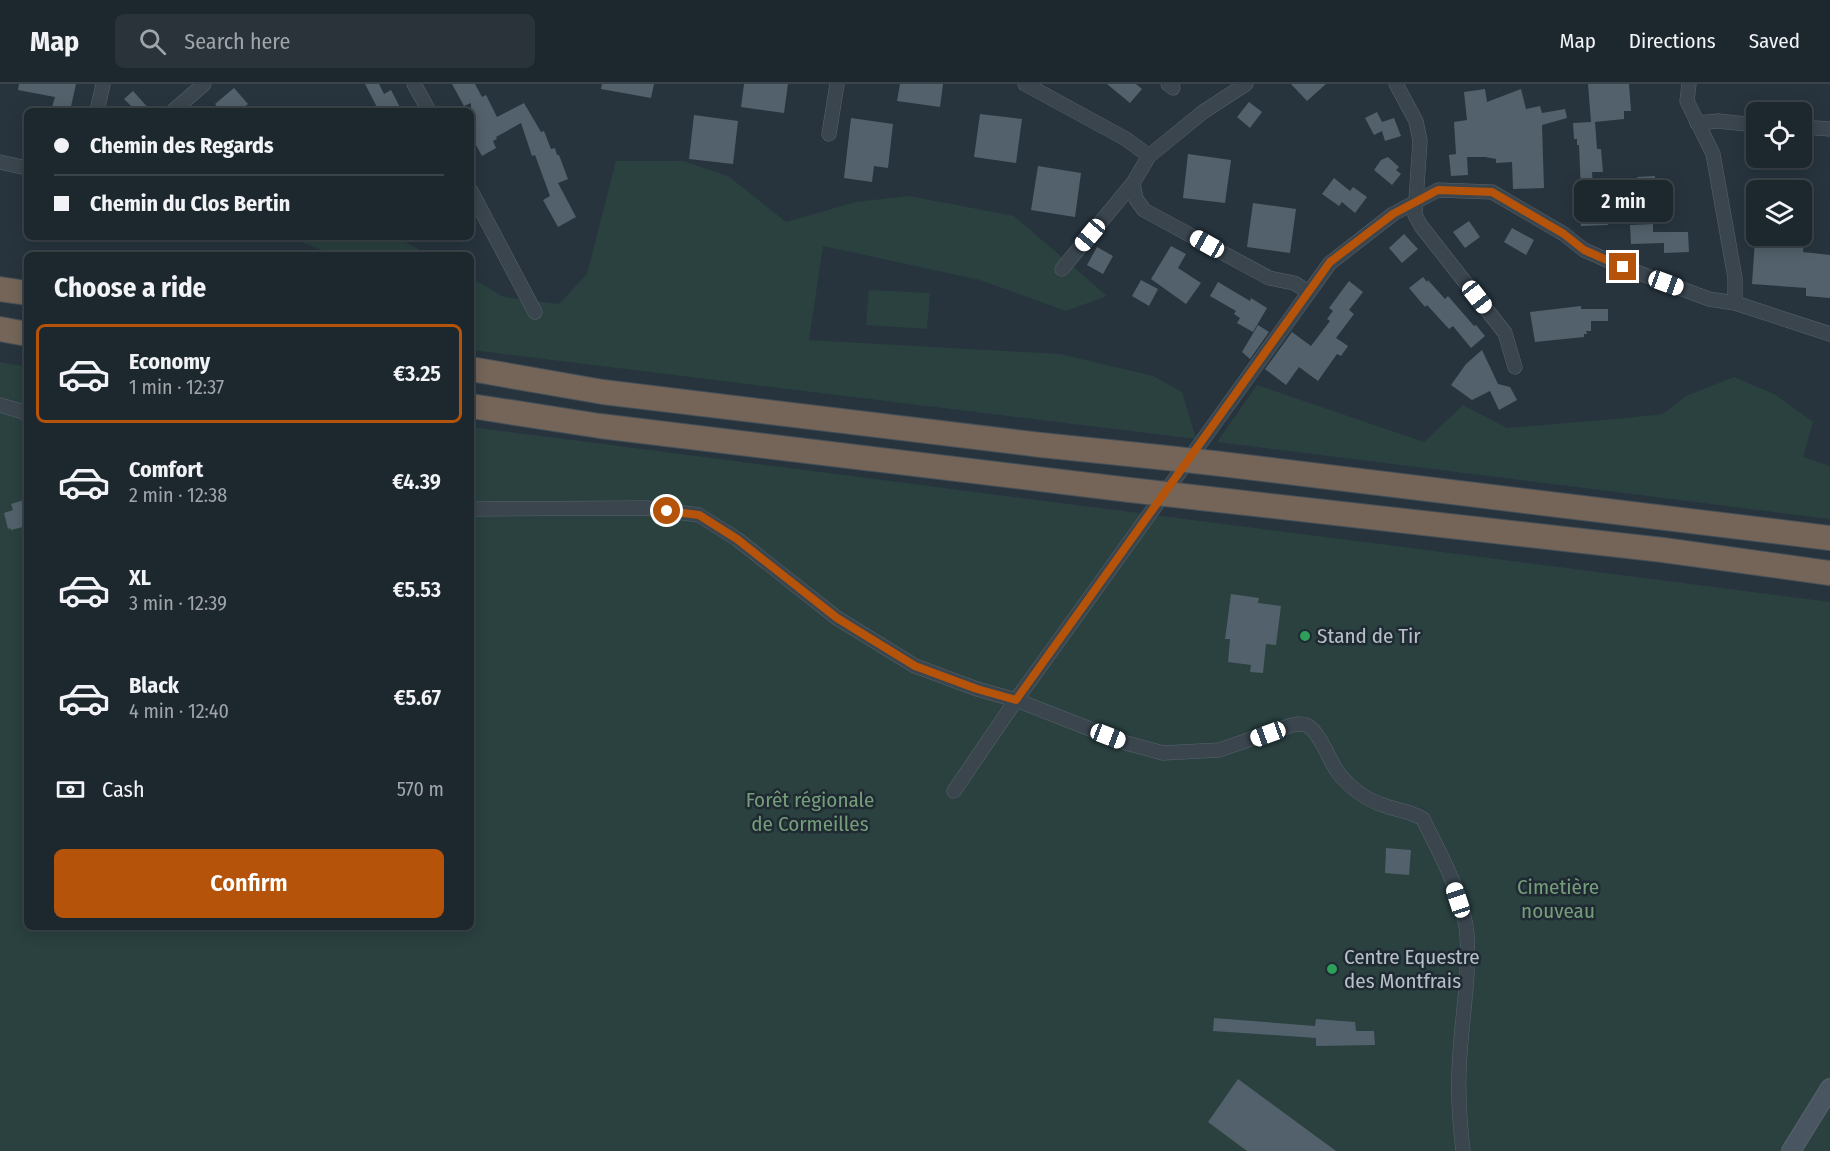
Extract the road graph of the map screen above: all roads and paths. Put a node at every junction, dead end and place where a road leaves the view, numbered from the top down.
1 (103, 84) edge
2 (204, 84) edge
3 (414, 84) edge
4 (837, 84) edge
5 (1025, 84) edge
6 (1246, 84) edge
7 (1396, 84) edge
8 (1689, 84) edge
9 (98, 108) edge
10 (176, 108) edge
11 (426, 108) edge
12 (1697, 123) junction
13 (1746, 124) edge
14 (1812, 128) edge
15 (1830, 129) edge
16 (829, 134) dead end
17 (1149, 156) junction
18 (0, 162) edge
19 (24, 167) edge
20 (1133, 183) junction
21 (474, 197) edge
22 (1415, 202) junction
23 (1062, 269) dead end
24 (0, 289) edge
25 (1309, 292) junction
26 (24, 293) edge
27 (1735, 303) junction
28 (535, 312) dead end
29 (0, 329) edge
30 (24, 333) edge
31 (1830, 334) edge
32 (1515, 367) dead end
33 (474, 370) edge
34 (0, 405) edge
35 (474, 406) edge
36 (24, 412) edge
37 (474, 509) edge
38 (1830, 538) edge
39 (1830, 573) edge
40 (1016, 700) junction
41 (954, 791) dead end
42 (1830, 1088) edge
43 (1463, 1151) edge
44 (1791, 1151) edge

1 - 9 street
2 - 10 street
3 - 11 street
4 - 16 street
5 - 17 street
6 - 17 street
7 - 22 street
8 - 12 street
12 - 13 street
12 - 27 street
14 - 15 street
17 - 20 street
18 - 19 street
20 - 23 street
20 - 25 street
21 - 28 street
22 - 25 street
22 - 27 street
22 - 32 street
24 - 26 highway
25 - 40 street
27 - 31 street
29 - 30 highway
33 - 38 highway, bridge
34 - 36 street
35 - 39 highway, bridge
37 - 40 street
40 - 41 street
40 - 43 street
42 - 44 street

